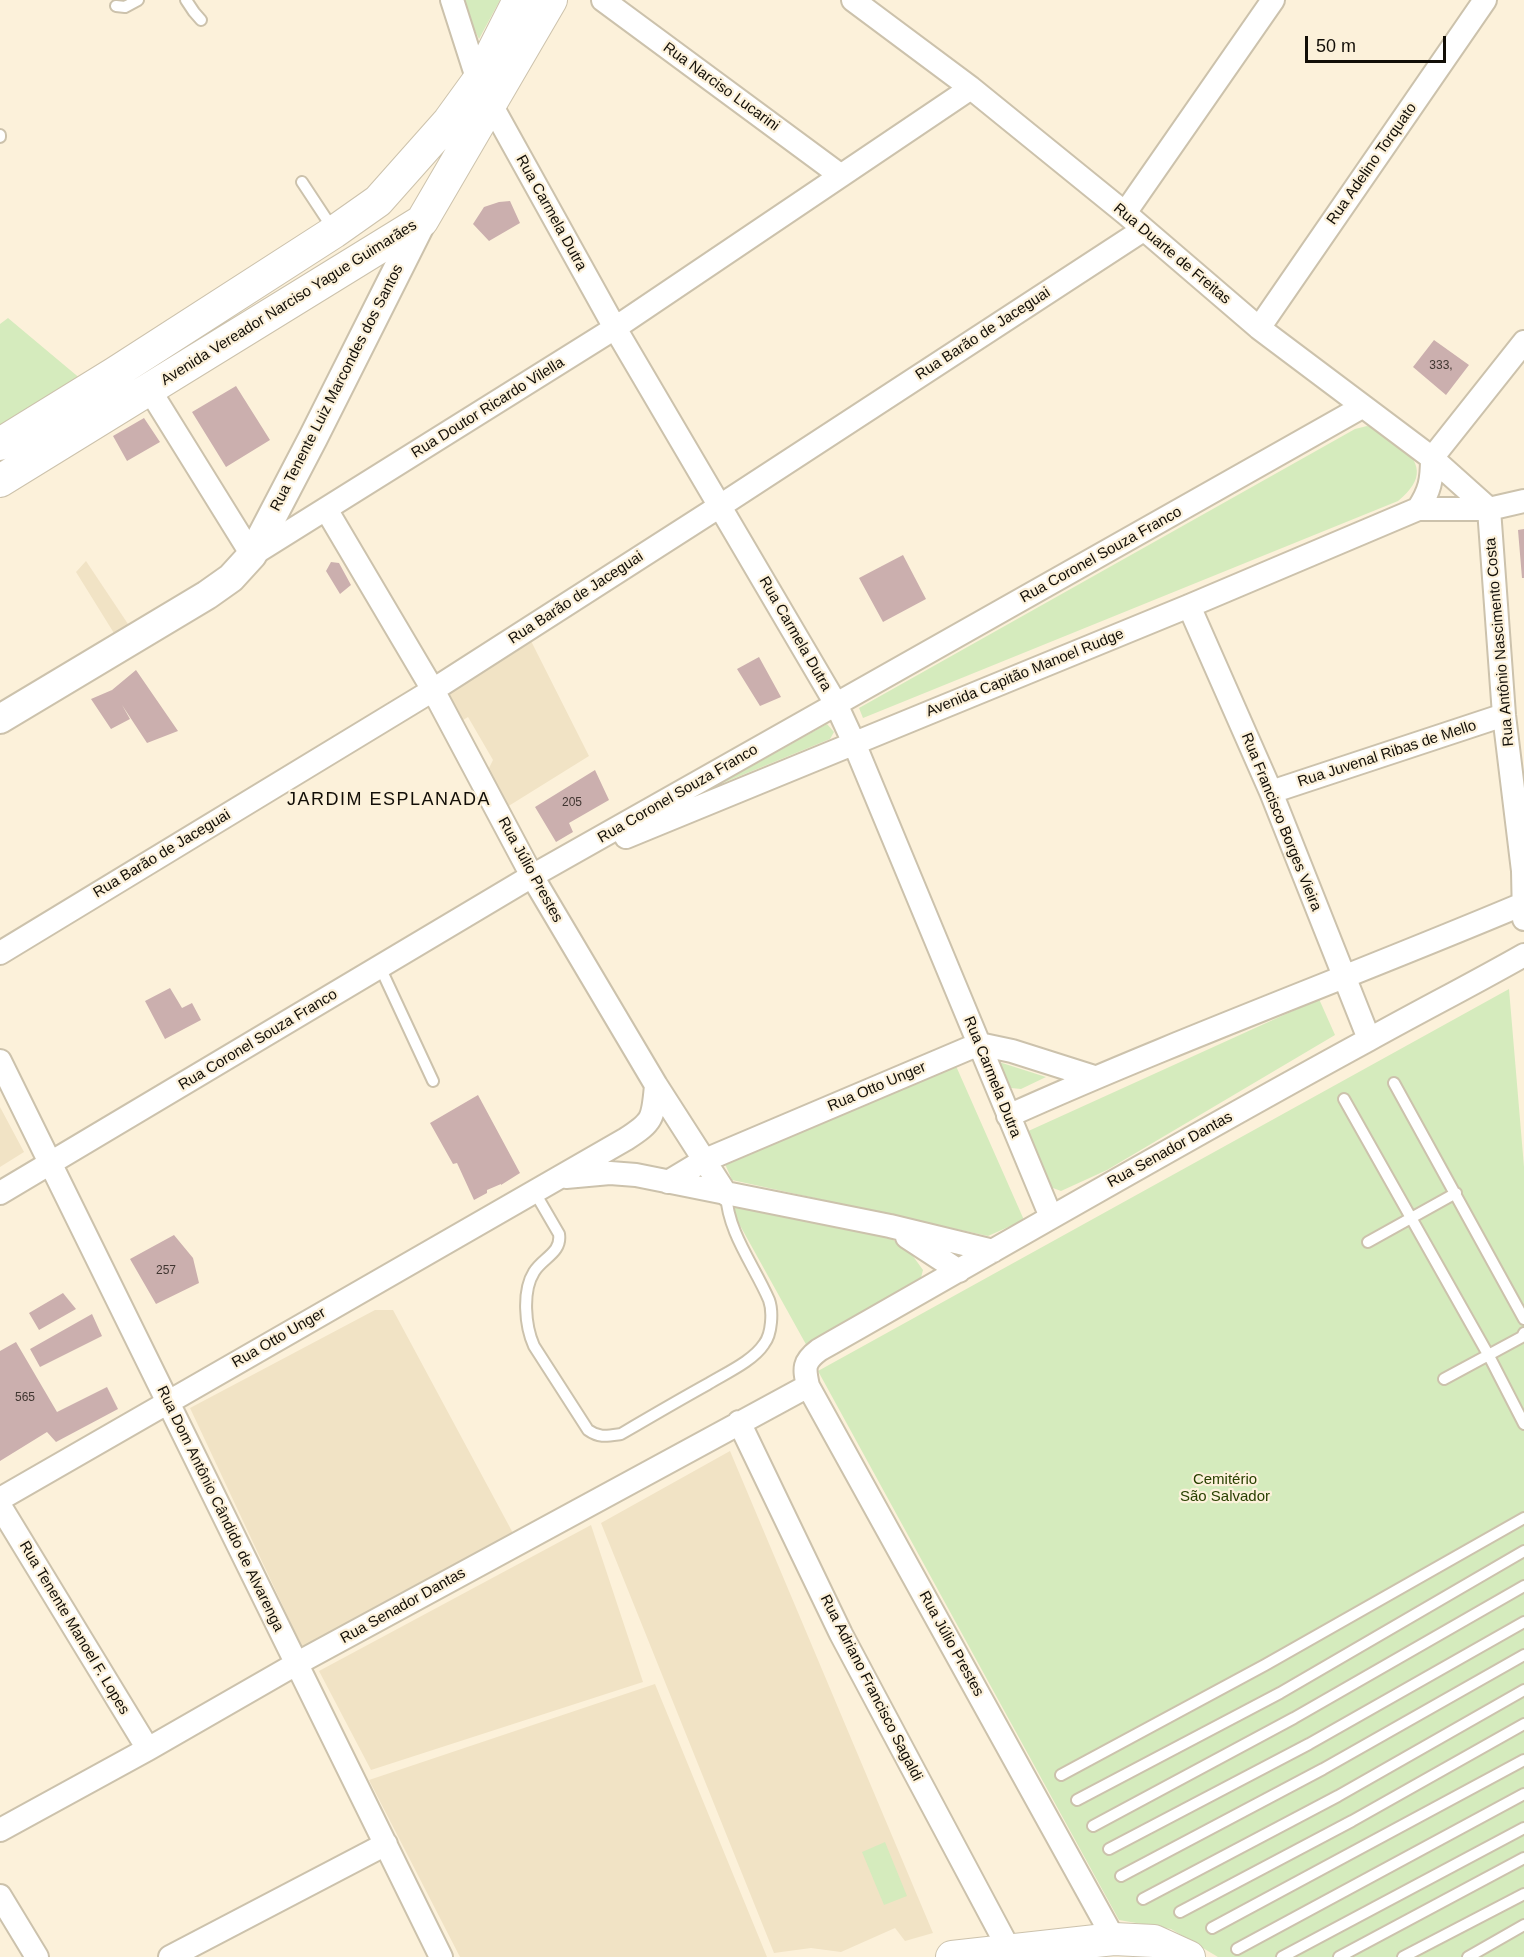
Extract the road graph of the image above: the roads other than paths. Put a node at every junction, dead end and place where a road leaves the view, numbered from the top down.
1 (138, 0) edge
2 (186, 0) edge
3 (452, 0) edge
4 (519, 0) edge
5 (551, 0) edge
6 (603, 0) edge
7 (853, 0) edge
8 (1273, 0) edge
9 (1485, 0) edge
10 (116, 6) dead end
11 (201, 20) dead end
12 (971, 88) junction
13 (484, 93) junction
14 (448, 121) junction
15 (840, 175) junction
16 (302, 182) dead end
17 (378, 201) junction
18 (1125, 213) junction
19 (412, 226) junction
20 (1143, 230) junction
21 (334, 231) junction
22 (615, 328) junction
23 (1258, 328) junction
24 (1524, 342) edge
25 (149, 389) junction
26 (1362, 407) junction
27 (0, 444) edge
28 (1432, 458) junction
29 (0, 481) edge
30 (1524, 501) edge
31 (720, 506) junction
32 (1489, 508) junction
33 (326, 509) junction
34 (1418, 509) junction
35 (252, 555) junction
36 (1189, 606) junction
37 (432, 690) junction
38 (836, 704) junction
39 (1504, 715) junction
40 (0, 719) edge
41 (854, 743) junction
42 (1271, 792) junction
43 (1523, 871) edge
44 (532, 876) junction
45 (1523, 911) edge
46 (0, 952) edge
47 (1524, 955) edge
48 (380, 967) junction
49 (1344, 978) junction
50 (1369, 1039) junction
51 (979, 1044) junction
52 (0, 1061) edge
53 (1094, 1077) junction
54 (433, 1081) dead end
55 (1394, 1083) dead end
56 (656, 1085) junction
57 (1344, 1099) dead end
58 (1008, 1116) junction
59 (703, 1161) junction
60 (49, 1163) junction
61 (558, 1178) junction
62 (668, 1182) junction
63 (534, 1191) junction
64 (0, 1193) edge
65 (1456, 1193) junction
66 (726, 1194) junction
67 (1051, 1217) junction
68 (1412, 1218) junction
69 (890, 1226) junction
70 (1368, 1242) dead end
71 (993, 1251) junction
72 (959, 1271) junction
73 (1524, 1319) edge
74 (1524, 1333) edge
75 (1489, 1356) junction
76 (1444, 1379) dead end
77 (808, 1386) junction
78 (167, 1402) junction
79 (739, 1422) junction
80 (1524, 1424) edge
81 (0, 1499) edge
82 (0, 1506) edge
83 (1524, 1518) edge
84 (1524, 1551) edge
85 (1524, 1586) edge
86 (1524, 1622) edge
87 (1524, 1655) edge
88 (296, 1664) junction
89 (1524, 1690) edge
90 (1524, 1724) edge
91 (148, 1749) junction
92 (1524, 1760) edge
93 (1061, 1775) dead end
94 (1524, 1794) edge
95 (1077, 1800) dead end
96 (1093, 1826) dead end
97 (1524, 1828) edge
98 (0, 1830) edge
99 (386, 1844) junction
100 (1109, 1849) dead end
101 (1524, 1858) edge
102 (1121, 1876) dead end
103 (1524, 1894) edge
104 (0, 1896) edge
105 (1143, 1899) dead end
106 (1180, 1912) dead end
107 (1524, 1925) edge
108 (1212, 1928) dead end
109 (1114, 1939) junction
110 (1160, 1949) edge
111 (1237, 1949) dead end
112 (1010, 1951) junction
113 (37, 1957) edge
114 (170, 1957) edge
115 (441, 1957) edge
116 (952, 1957) edge
117 (1189, 1957) edge
118 (1282, 1957) edge
119 (1339, 1957) edge
120 (1403, 1957) edge
121 (1468, 1957) edge

1 - 10 lane
2 - 11 lane
3 - 13 street, Rua Carmela Dutra
4 - 13 main road, Avenida Vereador Narciso Yague Guimarães
5 - 13 main road, Avenida Vereador Narciso Yague Guimarães
6 - 15 street, Rua Narciso Lucarini
7 - 12 street, Rua Duarte de Freitas
8 - 18 street
9 - 23 street, Rua Adelino Torquato
12 - 15 street, Rua Doutor Ricardo Vilella
12 - 18 street, Rua Duarte de Freitas
13 - 14 main road, Avenida Vereador Narciso Yague Guimarães
13 - 19 main road, Avenida Vereador Narciso Yague Guimarães
13 - 22 street, Rua Carmela Dutra
14 - 17 main road, Avenida Vereador Narciso Yague Guimarães
14 - 19 main road
15 - 22 street, Rua Doutor Ricardo Vilella
16 - 21 lane
17 - 19 main road
17 - 21 main road, Avenida Vereador Narciso Yague Guimarães
18 - 20 street, Rua Duarte de Freitas
19 - 25 main road, Avenida Vereador Narciso Yague Guimarães
19 - 35 street, Rua Tenente Luiz Marcondes dos Santos
20 - 23 street, Rua Duarte de Freitas
20 - 31 street, Rua Barão de Jaceguai
21 - 27 main road, Avenida Vereador Narciso Yague Guimarães
22 - 31 street, Rua Carmela Dutra
22 - 33 street, Rua Doutor Ricardo Vilella
23 - 26 street, Rua Duarte de Freitas
24 - 28 street
25 - 29 main road, Avenida Vereador Narciso Yague Guimarães
25 - 35 street
26 - 28 street, Rua Duarte de Freitas
26 - 38 street, Rua Coronel Souza Franco
28 - 32 street, Rua Duarte de Freitas
28 - 34 street
30 - 32 street, Avenida Capitão Manoel Rudge
31 - 37 street, Rua Barão de Jaceguai
31 - 38 street, Rua Carmela Dutra
32 - 34 street, Avenida Capitão Manoel Rudge
32 - 39 street, Rua Antônio Nascimento Costa
33 - 35 street, Rua Doutor Ricardo Vilella
33 - 37 street, Rua Júlio Prestes
34 - 36 street, Avenida Capitão Manoel Rudge
35 - 40 street, Rua Doutor Ricardo Vilella
36 - 41 street, Avenida Capitão Manoel Rudge
36 - 42 street, Rua Francisco Borges Vieira
37 - 44 street, Rua Júlio Prestes
37 - 46 street, Rua Barão de Jaceguai
38 - 41 street, Rua Carmela Dutra
38 - 44 street, Rua Coronel Souza Franco
39 - 42 street, Rua Juvenal Ribas de Mello
39 - 43 street, Rua Antônio Nascimento Costa
41 - 44 street, Avenida Capitão Manoel Rudge
41 - 51 street, Rua Carmela Dutra
42 - 49 street, Rua Francisco Borges Vieira
43 - 45 street, Rua Antônio Nascimento Costa
44 - 48 street, Rua Coronel Souza Franco
44 - 56 street, Rua Júlio Prestes
45 - 49 street
47 - 50 street, Rua Senador Dantas
48 - 54 lane
48 - 60 street, Rua Coronel Souza Franco
49 - 50 street, Rua Francisco Borges Vieira
49 - 53 street
50 - 67 street, Rua Senador Dantas
51 - 53 street
51 - 58 street, Rua Carmela Dutra
51 - 59 street, Rua Otto Unger
52 - 60 street, Rua Dom Antônio Cândido de Alvarenga
53 - 58 street
55 - 65 lane
56 - 59 street, Rua Júlio Prestes
56 - 61 street, Rua Otto Unger
57 - 68 lane
58 - 67 street, Rua Carmela Dutra
59 - 62 street, Rua Otto Unger
59 - 66 street, Rua Júlio Prestes
60 - 64 street, Rua Coronel Souza Franco
60 - 78 street, Rua Dom Antônio Cândido de Alvarenga
61 - 62 street, Rua Otto Unger
61 - 63 street, Rua Otto Unger
62 - 66 street, Rua Otto Unger
63 - 66 lane
63 - 78 street, Rua Otto Unger
65 - 68 lane
65 - 73 lane
66 - 69 street, Rua Otto Unger
67 - 71 street, Rua Senador Dantas
68 - 70 lane
68 - 75 lane
69 - 71 street, Rua Otto Unger
69 - 72 street
71 - 72 street, Rua Senador Dantas
72 - 77 street, Rua Senador Dantas
74 - 75 lane
75 - 76 lane
75 - 80 lane
77 - 79 street, Rua Senador Dantas
77 - 109 street, Rua Júlio Prestes
78 - 81 street, Rua Otto Unger
78 - 88 street, Rua Dom Antônio Cândido de Alvarenga
79 - 88 street, Rua Senador Dantas
79 - 112 street, Rua Adriano Francisco Sagaldi
82 - 91 street, Rua Tenente Manoel F. Lopes
83 - 93 lane
84 - 95 lane
85 - 96 lane
86 - 100 lane
87 - 102 lane
88 - 91 street, Rua Senador Dantas
88 - 99 street, Rua Dom Antônio Cândido de Alvarenga
89 - 105 lane
90 - 106 lane
91 - 98 street, Rua Senador Dantas
92 - 108 lane
94 - 111 lane
97 - 118 lane
99 - 114 street
99 - 115 street, Rua Dom Antônio Cândido de Alvarenga
101 - 119 lane
103 - 120 lane
104 - 113 street
107 - 121 lane
109 - 110 main road
109 - 112 main road
110 - 117 main road
112 - 116 main road

